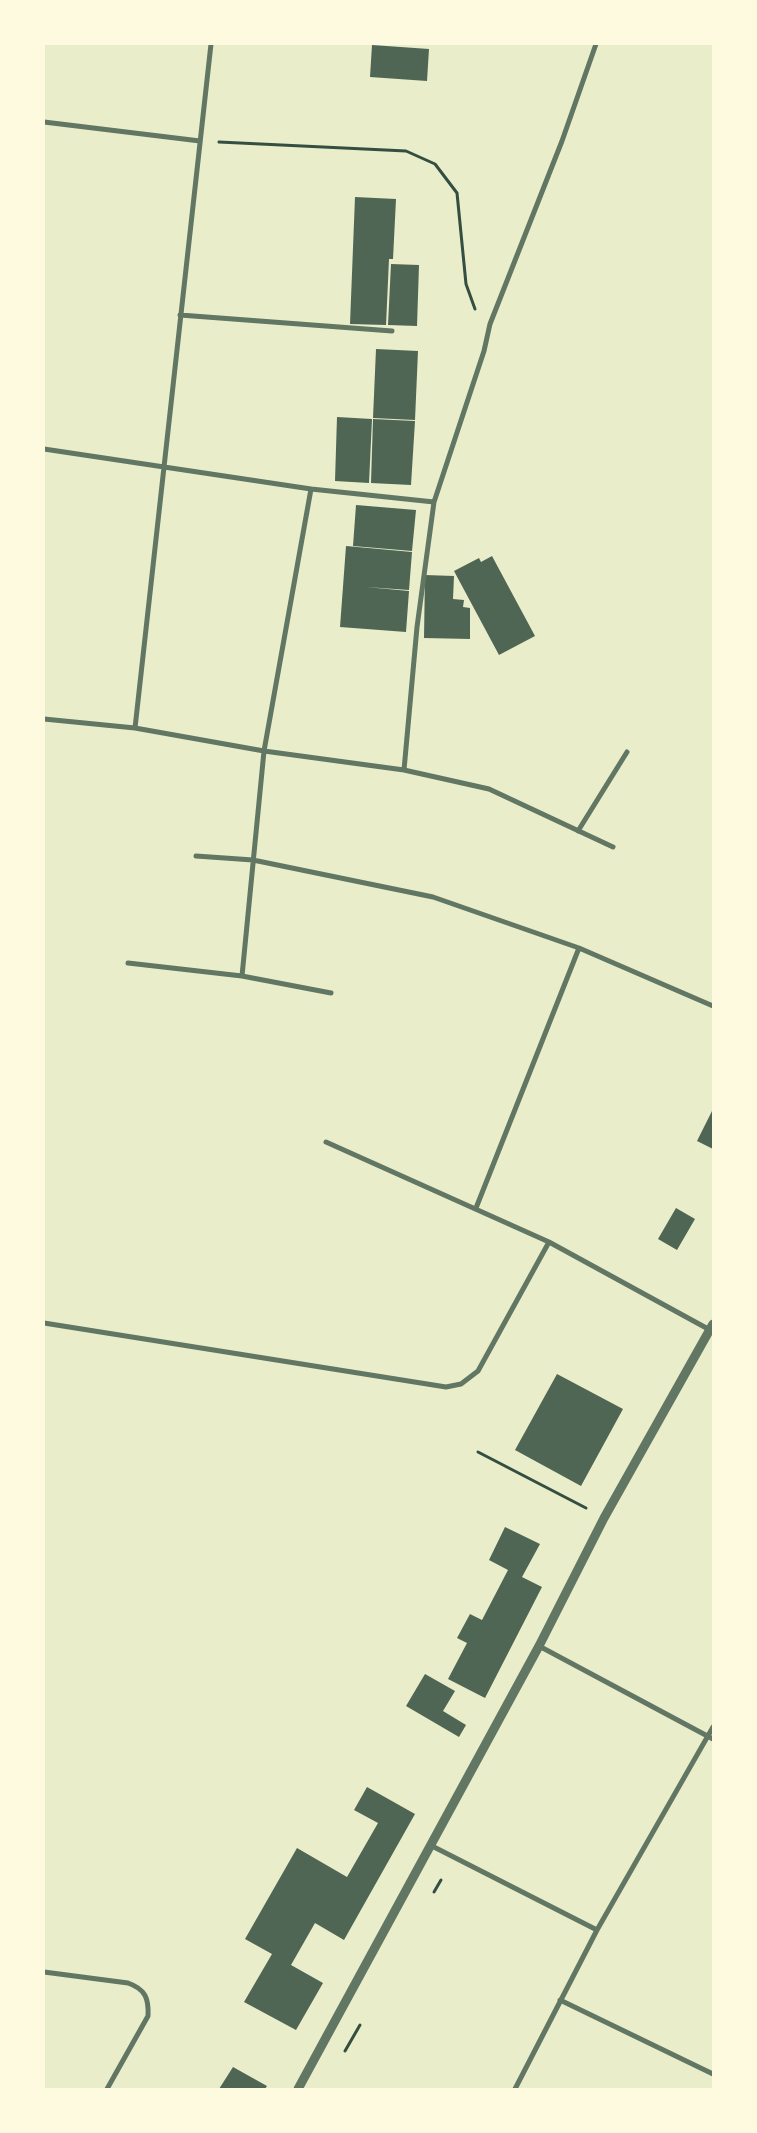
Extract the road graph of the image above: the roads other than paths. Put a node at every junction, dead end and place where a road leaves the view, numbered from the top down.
1 (211, 44) edge
2 (596, 44) edge
3 (44, 122) edge
4 (200, 141) junction
5 (180, 315) junction
6 (392, 331) dead end
7 (44, 449) edge
8 (163, 467) junction
9 (312, 489) junction
10 (434, 502) junction
11 (44, 719) edge
12 (135, 728) junction
13 (264, 751) junction
14 (627, 752) dead end
15 (404, 770) junction
16 (578, 831) junction
17 (613, 847) dead end
18 (196, 856) dead end
19 (253, 860) junction
20 (579, 948) junction
21 (128, 963) dead end
22 (242, 976) junction
23 (331, 993) dead end
24 (713, 1006) edge
25 (326, 1142) dead end
26 (476, 1208) junction
27 (549, 1242) junction
28 (44, 1323) edge
29 (711, 1327) edge
30 (539, 1646) junction
31 (713, 1727) edge
32 (711, 1738) edge
33 (430, 1845) junction
34 (598, 1930) junction
35 (44, 1972) edge
36 (560, 2000) junction
37 (713, 2074) edge
38 (107, 2089) edge
39 (298, 2089) edge
40 (515, 2089) edge

1 - 4 street
2 - 10 street
3 - 4 street
4 - 5 street
5 - 6 street
5 - 8 street
7 - 8 street
8 - 9 street
8 - 12 street
9 - 10 street
9 - 13 street
10 - 15 street
11 - 12 street
12 - 13 street
13 - 15 street
13 - 19 street
14 - 16 street
15 - 16 street
16 - 17 street
18 - 19 street
19 - 20 street
19 - 22 street
20 - 24 street
20 - 26 street
21 - 22 street
22 - 23 street
25 - 26 street
26 - 27 street
27 - 28 street
27 - 29 street
29 - 30 street
30 - 32 street
30 - 33 street
31 - 32 street
32 - 34 street
33 - 34 street
33 - 39 street
34 - 36 street
35 - 38 street
36 - 37 street
36 - 40 street

